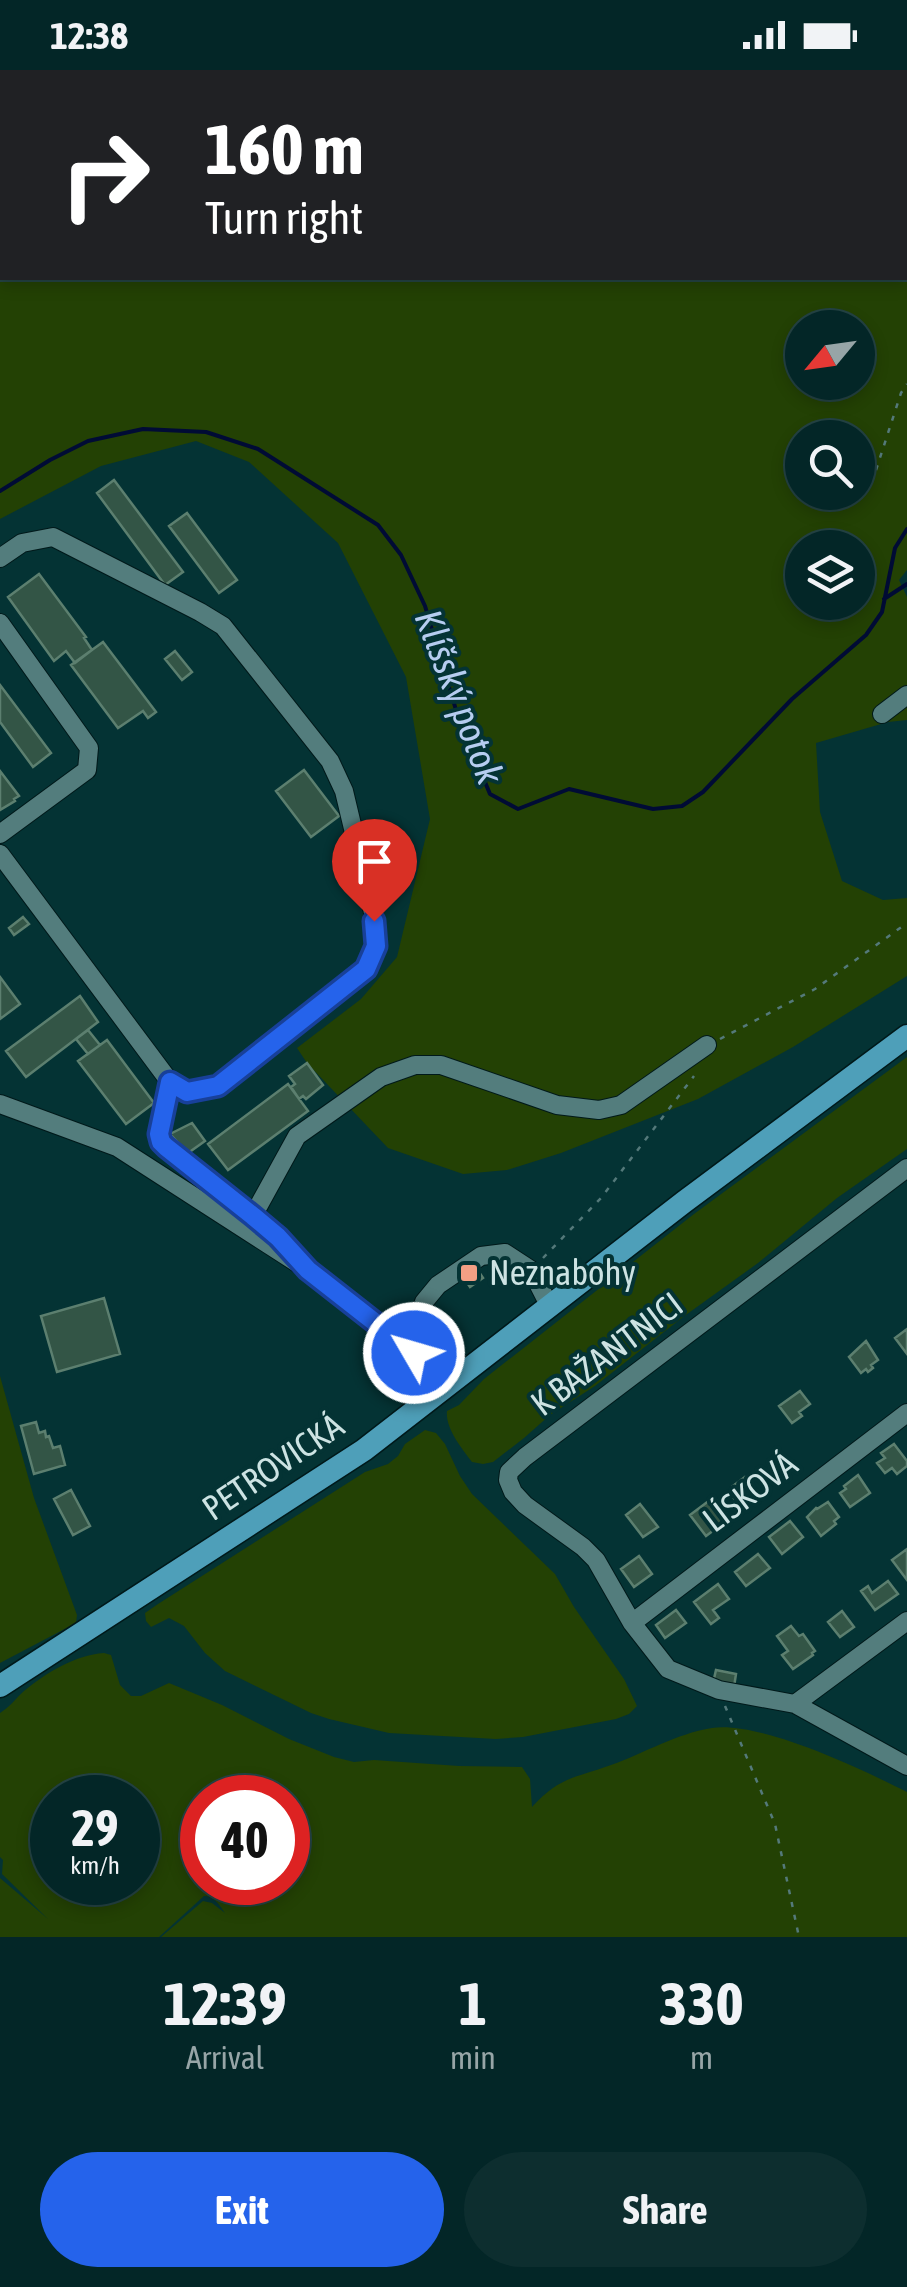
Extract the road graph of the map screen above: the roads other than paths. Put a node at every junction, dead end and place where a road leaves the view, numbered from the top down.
1 (0, 558) edge
2 (0, 622) edge
3 (907, 695) edge
4 (882, 714) dead end
5 (0, 834) edge
6 (0, 854) edge
7 (907, 1036) edge
8 (706, 1046) road end
9 (170, 1082) junction
10 (0, 1104) edge
11 (907, 1168) edge
12 (253, 1216) junction
13 (308, 1270) junction
14 (550, 1307) junction
15 (414, 1353) junction
16 (445, 1388) junction
17 (907, 1414) edge
18 (907, 1621) edge
19 (632, 1623) junction
20 (0, 1686) edge
21 (795, 1704) junction
22 (907, 1766) edge

1 - 9 street
2 - 5 street
3 - 4 street
6 - 9 street
7 - 14 main road, PETROVICKÁ
8 - 12 street
9 - 12 street
10 - 13 street
11 - 19 street, K BAŽANTNICI
12 - 13 street
13 - 15 street
14 - 15 street
14 - 16 main road, PETROVICKÁ
15 - 16 street
16 - 20 main road, PETROVICKÁ
17 - 19 street, LÍSKOVÁ
18 - 21 street
19 - 21 street
21 - 22 street

